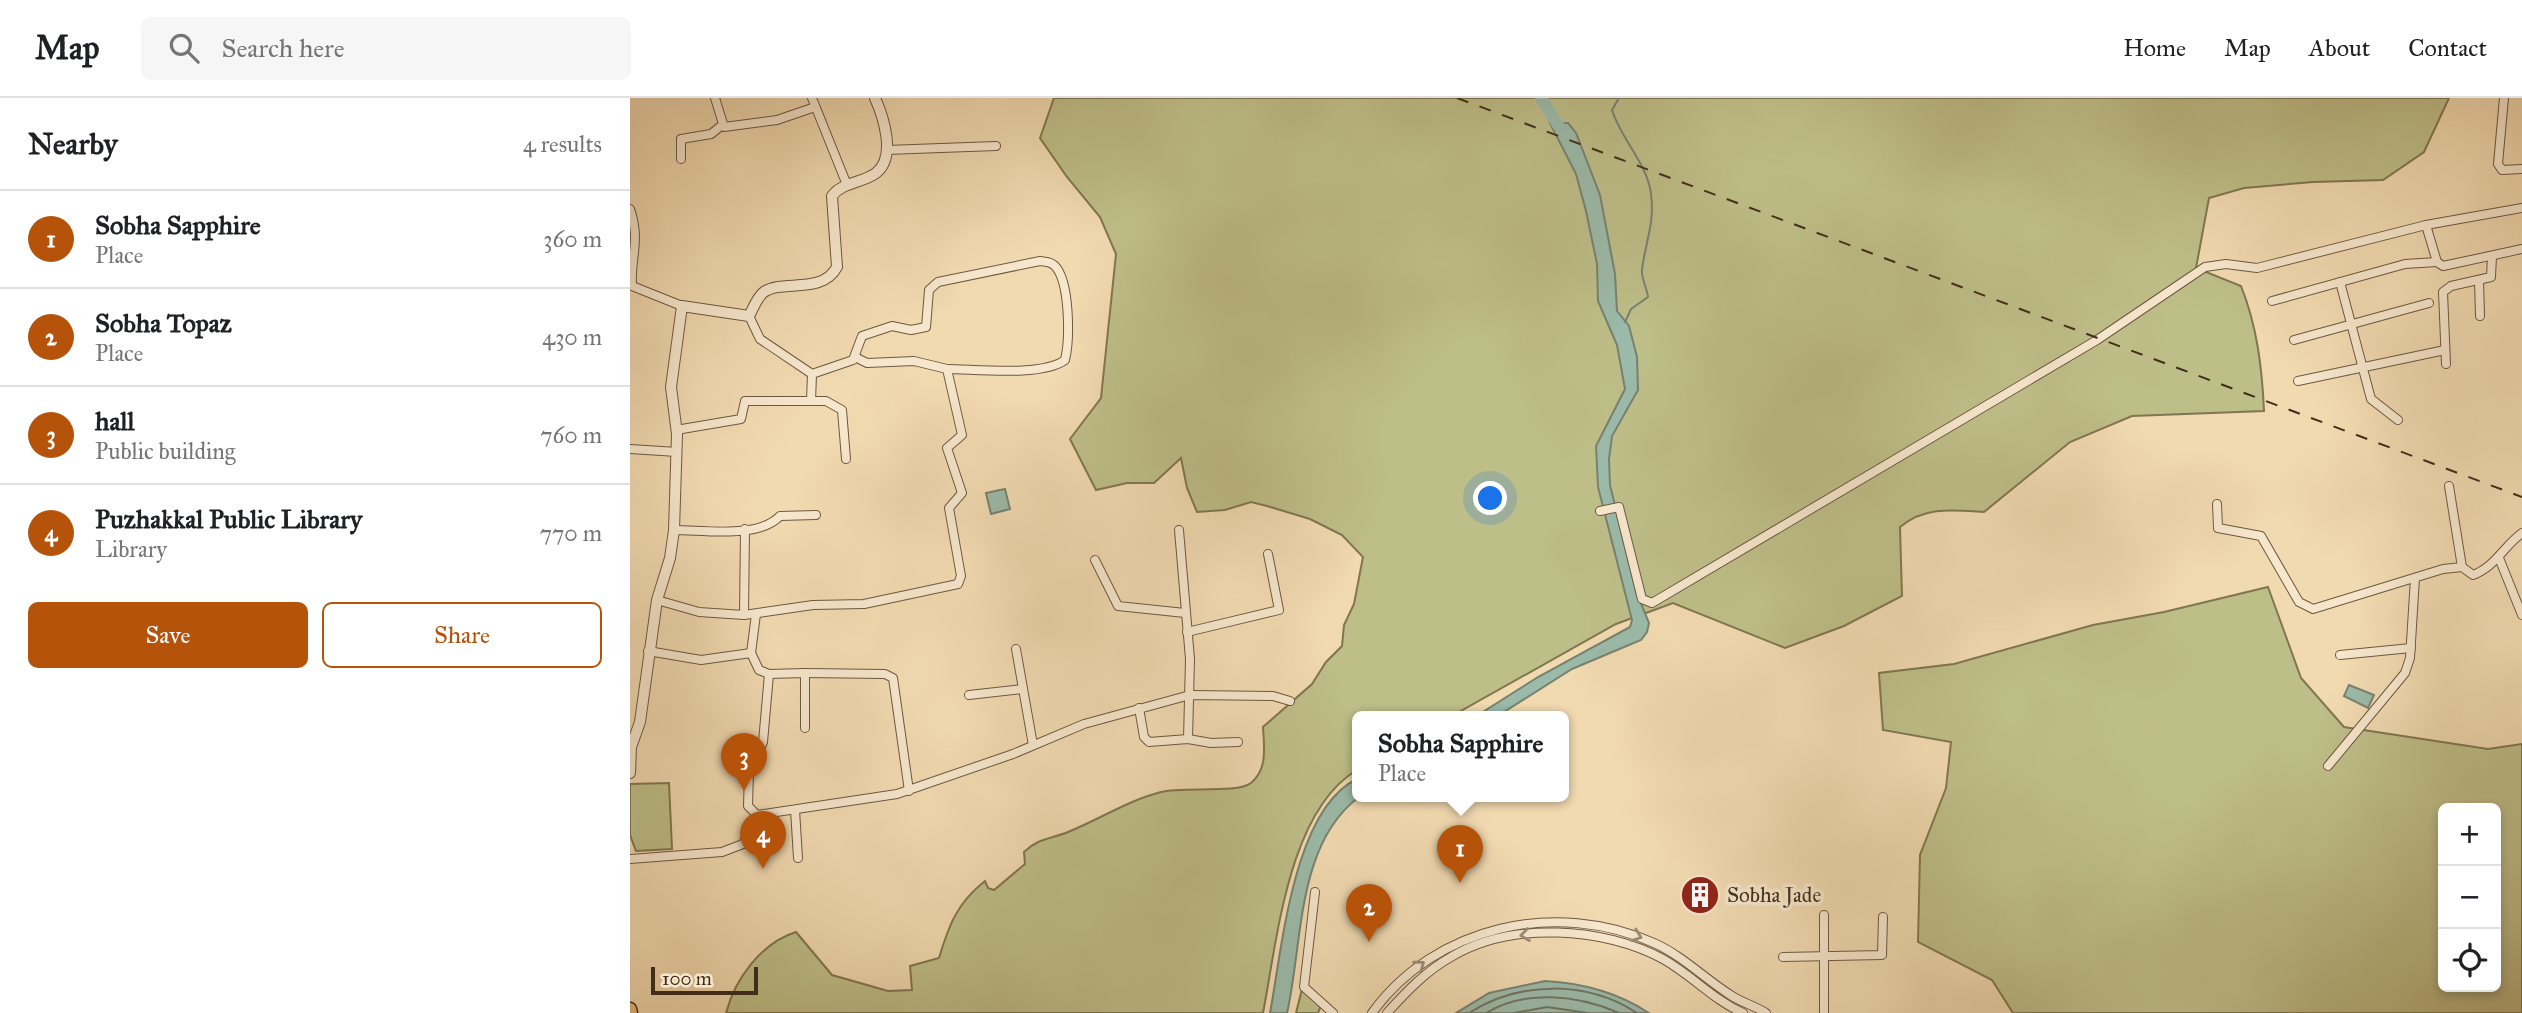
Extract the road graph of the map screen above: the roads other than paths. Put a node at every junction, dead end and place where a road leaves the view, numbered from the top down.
1 (715, 98) edge
2 (875, 98) edge
3 (2504, 98) edge
4 (813, 102) edge
5 (722, 126) junction
6 (996, 146) dead end
7 (886, 150) junction
8 (681, 159) dead end
9 (2522, 169) edge
10 (847, 185) junction
11 (2522, 208) edge
12 (630, 209) edge
13 (2426, 225) junction
14 (633, 236) edge
15 (2522, 249) edge
16 (2492, 256) junction
17 (2437, 262) junction
18 (2479, 280) junction
19 (2340, 282) junction
20 (631, 287) edge
21 (2272, 301) dead end
22 (2429, 303) dead end
23 (682, 306) junction
24 (749, 316) junction
25 (2480, 316) dead end
26 (2351, 324) junction
27 (2294, 340) dead end
28 (2445, 350) junction
29 (855, 357) junction
30 (2445, 364) dead end
31 (2362, 366) junction
32 (947, 369) junction
33 (812, 374) junction
34 (2298, 381) dead end
35 (811, 401) junction
36 (2398, 420) dead end
37 (676, 430) junction
38 (630, 449) edge
39 (677, 452) junction
40 (846, 459) dead end
41 (2449, 486) dead end
42 (2217, 504) dead end
43 (1602, 511) dead end
44 (816, 515) dead end
45 (745, 529) junction
46 (674, 530) junction
47 (1179, 530) dead end
48 (2522, 533) edge
49 (1268, 554) dead end
50 (2499, 558) junction
51 (1095, 560) dead end
52 (2462, 567) junction
53 (2415, 578) junction
54 (657, 600) junction
55 (1185, 613) junction
56 (756, 614) junction
57 (744, 615) junction
58 (2522, 615) edge
59 (1187, 632) junction
60 (2411, 648) junction
61 (1016, 649) dead end
62 (648, 651) junction
63 (751, 653) junction
64 (2340, 656) dead end
65 (805, 673) junction
66 (769, 674) junction
67 (1022, 689) junction
68 (969, 695) dead end
69 (1191, 695) junction
70 (1290, 701) dead end
71 (1139, 708) junction
72 (805, 727) dead end
73 (633, 729) edge
74 (1188, 739) junction
75 (1238, 742) dead end
76 (1033, 745) junction
77 (2328, 766) dead end
78 (630, 773) edge
79 (909, 790) junction
80 (795, 810) junction
81 (757, 814) junction
82 (630, 859) edge
83 (798, 859) dead end
84 (1315, 892) dead end
85 (1824, 915) dead end
86 (1883, 917) dead end
87 (1783, 957) dead end
88 (1824, 957) junction
89 (1721, 988) junction
90 (1715, 999) junction
91 (1333, 1013) edge
92 (1372, 1013) edge
93 (1387, 1013) edge
94 (1743, 1013) edge
95 (1766, 1013) edge
96 (1824, 1013) edge

1 - 5 street
2 - 7 street
3 - 9 street
4 - 5 street
4 - 10 street
5 - 8 street
6 - 7 street
7 - 10 street
10 - 24 street
11 - 13 street
12 - 14 street
13 - 17 street
13 - 43 street
14 - 20 street
15 - 16 street
16 - 17 street
16 - 18 street
17 - 19 street
18 - 25 street
18 - 28 street
19 - 21 street
19 - 26 street
20 - 23 street
22 - 26 street
23 - 24 street
23 - 37 street
24 - 33 street
26 - 27 street
26 - 31 street
28 - 30 street
28 - 31 street
29 - 32 street
29 - 32 street
29 - 33 street
31 - 34 street
31 - 36 street
32 - 56 street
33 - 35 street
35 - 37 street
35 - 40 street
37 - 39 street
38 - 39 street
39 - 46 street
41 - 52 street
42 - 53 street
44 - 45 street
45 - 46 street
45 - 57 street
46 - 54 street
47 - 55 street
48 - 50 street
49 - 59 street
50 - 52 street
50 - 58 street
51 - 55 street
52 - 53 street
53 - 60 street
54 - 57 street
54 - 62 street
55 - 59 street
56 - 57 street
56 - 63 street
59 - 69 street
60 - 64 street
60 - 77 street
61 - 67 street
62 - 63 street
62 - 73 street
63 - 66 street
65 - 66 street
65 - 72 street
65 - 79 street
66 - 81 street
67 - 68 street
67 - 76 street
69 - 70 street
69 - 71 street
69 - 74 street
71 - 74 street
71 - 76 street
73 - 78 street
74 - 75 street
76 - 79 street
79 - 80 street
80 - 81 street
80 - 83 street
81 - 82 street
84 - 91 street
85 - 88 street
86 - 88 street
87 - 88 street
88 - 96 street
89 - 90 street
92 -> 89 street
89 - 95 street
90 -> 93 street
90 - 94 street

